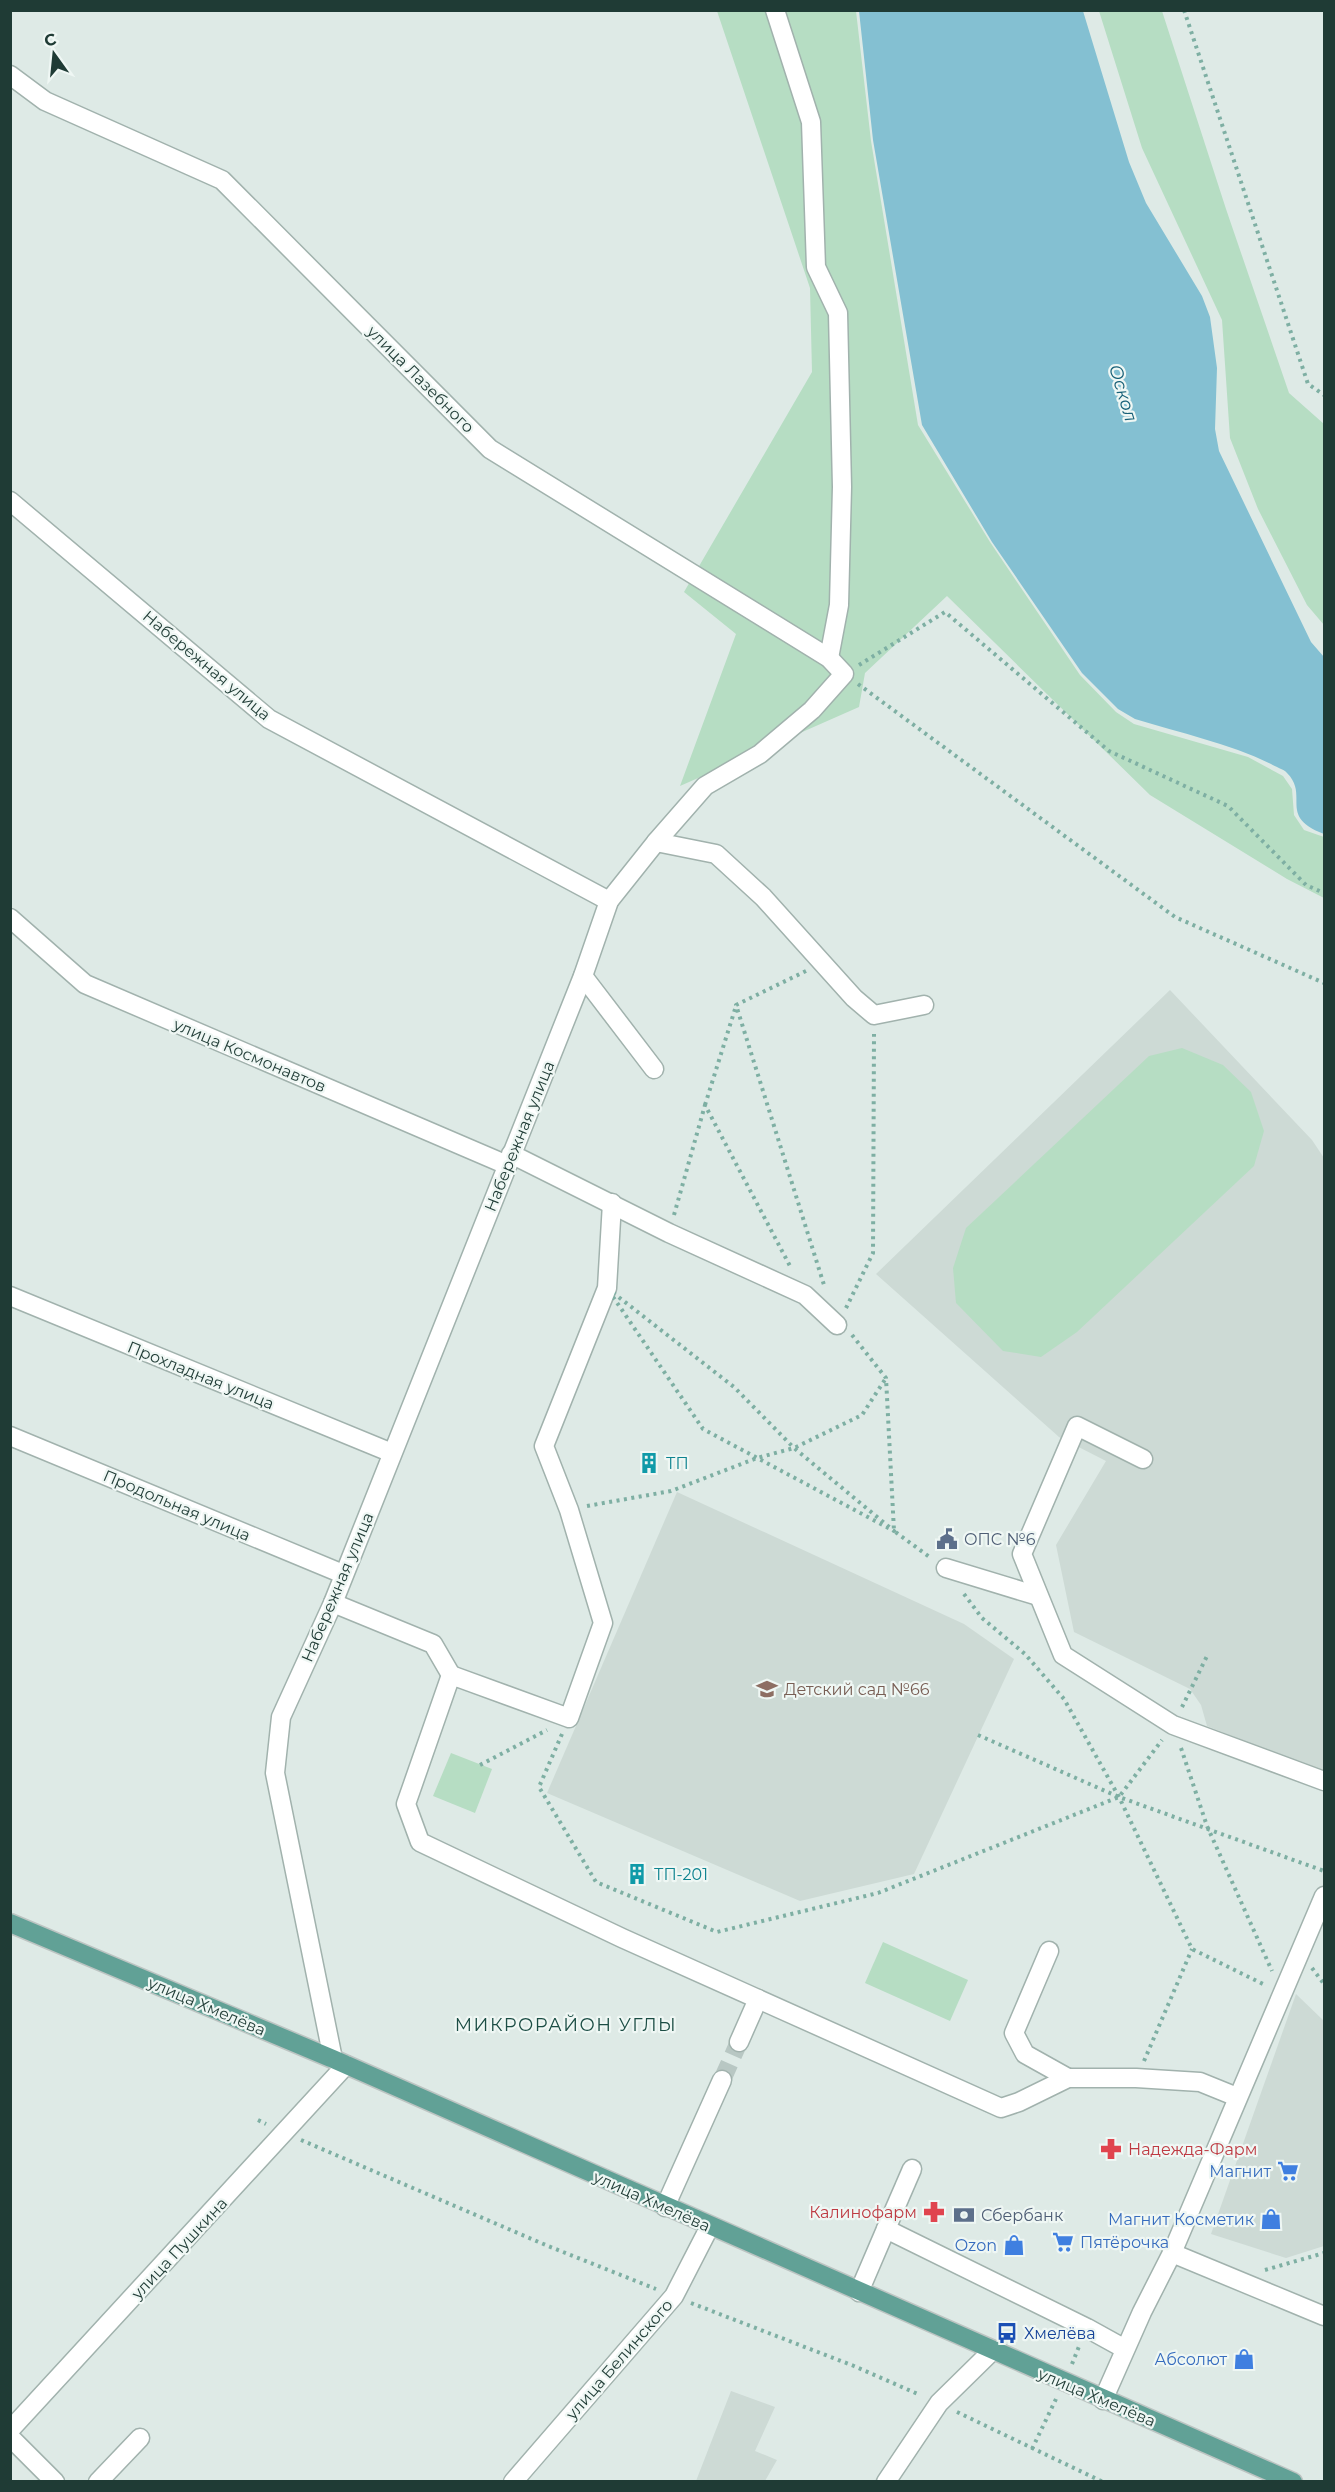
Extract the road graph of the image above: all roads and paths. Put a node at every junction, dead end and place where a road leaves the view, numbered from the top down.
1 (776, 10) edge
2 (1184, 10) edge
3 (10, 75) edge
4 (1324, 395) edge
5 (10, 501) edge
6 (829, 658) junction
7 (844, 674) junction
8 (656, 842) junction
9 (1324, 893) edge
10 (609, 901) junction
11 (10, 918) edge
12 (824, 962) junction
13 (583, 976) junction
14 (1324, 983) edge
15 (736, 1005) junction
16 (924, 1005) dead end
17 (874, 1015) junction
18 (654, 1069) dead end
19 (705, 1105) junction
20 (509, 1160) junction
21 (612, 1203) junction
22 (669, 1233) junction
23 (607, 1288) junction
24 (826, 1291) dead end
25 (805, 1295) junction
26 (10, 1296) edge
27 (837, 1325) junction
28 (886, 1378) junction
29 (10, 1436) edge
30 (794, 1448) junction
31 (392, 1453) junction
32 (757, 1458) junction
33 (1143, 1459) dead end
34 (569, 1510) junction
35 (894, 1531) junction
36 (946, 1568) junction
37 (344, 1574) junction
38 (1038, 1596) junction
39 (333, 1603) junction
40 (1208, 1654) dead end
41 (452, 1675) junction
42 (569, 1718) junction
43 (1173, 1725) junction
44 (978, 1735) dead end
45 (480, 1766) dead end
46 (1324, 1781) edge
47 (1119, 1797) junction
48 (1207, 1826) junction
49 (1324, 1871) edge
50 (1324, 1897) edge
51 (10, 1923) edge
52 (1192, 1949) junction
53 (1049, 1951) dead end
54 (1282, 1993) junction
55 (758, 1999) junction
56 (739, 2042) tunnel mouth
57 (339, 2062) junction
58 (1068, 2078) junction
59 (1136, 2078) junction
60 (722, 2080) tunnel mouth
61 (1237, 2097) junction
62 (912, 2169) dead end
63 (665, 2207) junction
64 (711, 2226) junction
65 (886, 2229) junction
66 (1172, 2253) junction
67 (1324, 2253) edge
68 (1235, 2278) junction
69 (859, 2292) junction
70 (1324, 2316) edge
71 (1125, 2349) junction
72 (992, 2351) junction
73 (1103, 2400) junction
74 (10, 2430) edge
75 (10, 2438) edge
76 (140, 2438) dead end
77 (55, 2481) edge
78 (98, 2481) edge
79 (513, 2481) edge
80 (886, 2481) edge
81 (1293, 2481) edge

1 - 6 street
2 - 4 path
3 - 6 street, улица Лазебного
5 - 10 street, Набережная улица
6 - 7 street, улица Лазебного
7 - 8 street
7 - 9 path
7 - 14 path
8 - 10 street
8 - 12 street
10 - 13 street, Набережная улица
11 - 20 street, улица Космонавтов
12 - 15 path
12 - 17 street
13 - 18 street
13 - 20 street, Набережная улица
15 - 19 path
15 - 24 path
16 - 17 street
17 - 27 path
19 - 22 path
19 - 25 path
20 - 21 street, улица Космонавтов
20 - 31 street, Набережная улица
21 - 22 street, улица Космонавтов
21 - 23 street
22 - 25 street, улица Космонавтов
23 - 30 path
23 - 32 path
23 - 34 street
25 - 27 street, улица Космонавтов
26 - 31 street, Прохладная улица
27 - 28 path
28 - 30 path
28 - 35 path
29 - 37 street, Продольная улица
30 - 32 path
30 - 35 path
31 - 37 street, Набережная улица
32 - 34 path
32 - 35 path
33 - 38 street
34 - 42 street
35 - 36 path
36 - 38 street
36 - 47 path
37 - 39 street, Набережная улица
38 - 43 street
39 - 41 street
39 - 57 street, Набережная улица
40 - 43 path
41 - 42 street
41 - 55 street
42 - 45 path
42 - 47 path
43 - 46 street
43 - 47 path
43 - 48 path
44 - 47 path
47 - 48 path
47 - 52 path
48 - 49 path
48 - 54 path
50 - 54 street
51 - 57 main road, улица Хмелёва
52 - 54 path
52 - 59 path
53 - 58 street
54 - 61 street
55 - 56 street
55 - 58 street
57 - 63 main road, улица Хмелёва
57 - 74 street, улица Пушкина
58 - 59 street
59 - 61 street
60 - 63 street
61 - 66 street
62 - 65 street
63 - 64 main road, улица Хмелёва
64 - 69 main road, улица Хмелёва
64 - 79 street, улица Белинского
65 - 69 street
65 - 71 street
66 - 68 street
66 - 71 street
67 - 68 path
68 - 70 street
69 - 72 main road, улица Хмелёва
71 - 73 street
72 - 73 main road, улица Хмелёва
72 - 80 street
73 - 81 main road, улица Хмелёва
75 - 77 street
76 - 78 street

